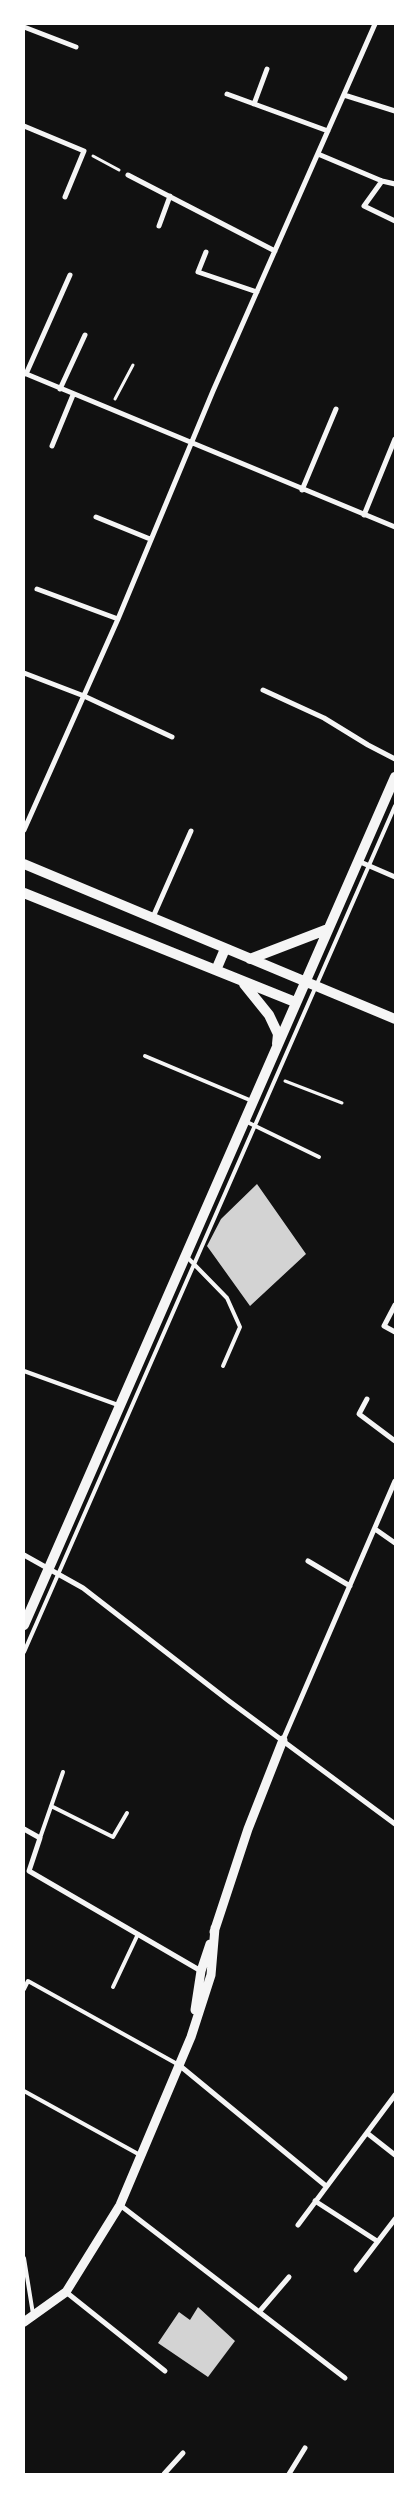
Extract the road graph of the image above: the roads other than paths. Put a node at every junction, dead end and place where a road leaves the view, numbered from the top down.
1 (376, 24) edge
2 (24, 27) edge
3 (76, 47) dead end
4 (268, 69) dead end
5 (227, 94) dead end
6 (344, 95) junction
7 (254, 104) junction
8 (395, 111) edge
9 (24, 126) edge
10 (328, 130) junction
11 (318, 154) junction
12 (128, 175) road end
13 (382, 181) junction
14 (395, 184) edge
15 (170, 196) junction
16 (65, 197) dead end
17 (395, 221) edge
18 (159, 226) dead end
19 (275, 251) junction
20 (206, 252) dead end
21 (70, 275) dead end
22 (257, 292) junction
23 (85, 335) dead end
24 (25, 373) edge
25 (60, 388) junction
26 (73, 395) junction
27 (336, 409) dead end
28 (395, 440) edge
29 (191, 443) junction
30 (52, 446) dead end
31 (302, 490) junction
32 (364, 515) junction
33 (96, 517) dead end
34 (395, 527) edge
35 (150, 538) junction
36 (38, 589) dead end
37 (118, 619) junction
38 (24, 673) edge
39 (263, 690) dead end
40 (84, 696) junction
41 (172, 737) dead end
42 (395, 759) edge
43 (395, 777) edge
44 (395, 806) edge
45 (24, 830) edge
46 (191, 831) dead end
47 (358, 861) junction
48 (24, 864) edge
49 (369, 866) junction
50 (395, 877) edge
51 (24, 893) edge
52 (152, 918) junction
53 (328, 929) junction
54 (225, 949) junction
55 (250, 959) junction
56 (216, 970) junction
57 (305, 980) junction
58 (242, 982) junction
59 (316, 985) junction
60 (295, 1002) junction
61 (395, 1019) edge
62 (276, 1048) junction
63 (145, 1056) dead end
64 (253, 1101) junction
65 (249, 1124) junction
66 (319, 1157) dead end
67 (190, 1259) junction
68 (395, 1305) edge
69 (395, 1332) edge
70 (223, 1366) dead end
71 (24, 1371) edge
72 (367, 1399) dead end
73 (120, 1406) junction
74 (395, 1441) edge
75 (395, 1481) edge
76 (375, 1529) junction
77 (395, 1543) edge
78 (24, 1555) edge
79 (308, 1561) dead end
80 (49, 1568) junction
81 (59, 1574) junction
82 (350, 1586) junction
83 (24, 1626) edge
84 (24, 1652) edge
85 (283, 1740) junction
86 (63, 1772) dead end
87 (51, 1806) junction
88 (127, 1813) dead end
89 (395, 1824) edge
90 (24, 1829) edge
91 (40, 1838) junction
92 (215, 1928) junction
93 (138, 1934) junction
94 (201, 1971) junction
95 (211, 1975) junction
96 (113, 1987) dead end
97 (24, 1989) edge
98 (191, 2037) junction
99 (179, 2065) junction
100 (24, 2091) edge
101 (395, 2095) edge
102 (367, 2132) junction
103 (141, 2155) junction
104 (395, 2155) edge
105 (326, 2186) junction
106 (315, 2201) junction
107 (120, 2205) junction
108 (395, 2219) edge
109 (298, 2224) dead end
110 (377, 2241) junction
111 (24, 2258) edge
112 (356, 2270) dead end
113 (289, 2277) dead end
114 (66, 2292) junction
115 (259, 2312) junction
116 (33, 2314) junction
117 (24, 2322) edge
118 (164, 2371) dead end
119 (345, 2378) dead end
120 (305, 2448) dead end
121 (183, 2453) dead end
122 (164, 2474) edge
123 (289, 2474) edge

1 - 6 street
2 - 3 street
4 - 7 street
5 - 7 street
6 - 8 street
6 - 10 street
7 - 10 street
9 - 16 street
10 - 11 street
11 - 13 street
11 - 19 street
12 - 15 street
13 - 14 street
13 - 17 street
15 - 18 street
15 - 19 street
19 - 22 street
20 - 22 street
21 - 24 street
22 - 29 street
23 - 25 street
24 - 25 street
25 - 26 street
26 - 29 street
26 - 30 street
27 - 31 street
28 - 32 street
29 - 31 street
29 - 35 street
31 - 32 street
32 - 34 street
33 - 35 street
35 - 37 street
36 - 37 street
37 - 40 street
38 - 40 street
39 - 42 street
40 - 41 street
40 - 45 street
43 - 47 main road
44 - 49 lane
46 - 52 street
47 - 49 street
47 - 53 main road
48 - 52 main road
49 - 50 street
49 - 59 lane
51 - 56 main road
52 - 54 main road
53 - 55 main road
53 - 57 main road
54 - 55 main road
54 - 56 main road
55 - 57 main road
56 - 58 main road
57 - 59 main road
57 - 60 main road
58 - 60 main road
58 - 62 main road
59 - 61 main road
59 - 65 lane
60 - 62 main road
62 - 64 main road
63 - 64 lane
64 - 65 main road
65 - 66 lane
65 - 67 main road
67 - 70 lane
67 - 73 main road
67 - 81 lane
68 - 69 street
71 - 73 lane
72 - 74 street
73 - 80 main road
75 - 76 street
76 - 77 street
76 - 82 street
78 - 80 street
79 - 82 street
80 - 81 street
80 - 83 main road
81 - 84 lane
81 - 85 street
82 - 85 street
85 - 89 street
85 - 92 street
86 - 87 lane
87 - 88 lane
87 - 91 lane
90 - 91 street
91 - 93 street
92 - 94 street
92 - 95 street
93 - 94 street
93 - 96 lane
94 - 95 street
94 - 98 street
95 - 98 street
97 - 99 lane
98 - 99 street
99 - 103 street
99 - 105 street
100 - 103 lane
101 - 102 street
102 - 104 street
102 - 105 street
103 - 107 street
105 - 106 street
106 - 109 street
106 - 110 street
107 - 114 street
107 - 115 street
108 - 110 street
110 - 112 street
111 - 116 lane
113 - 115 street
114 - 116 street
114 - 118 street
115 - 119 street
116 - 117 street
120 - 123 street
121 - 122 street

